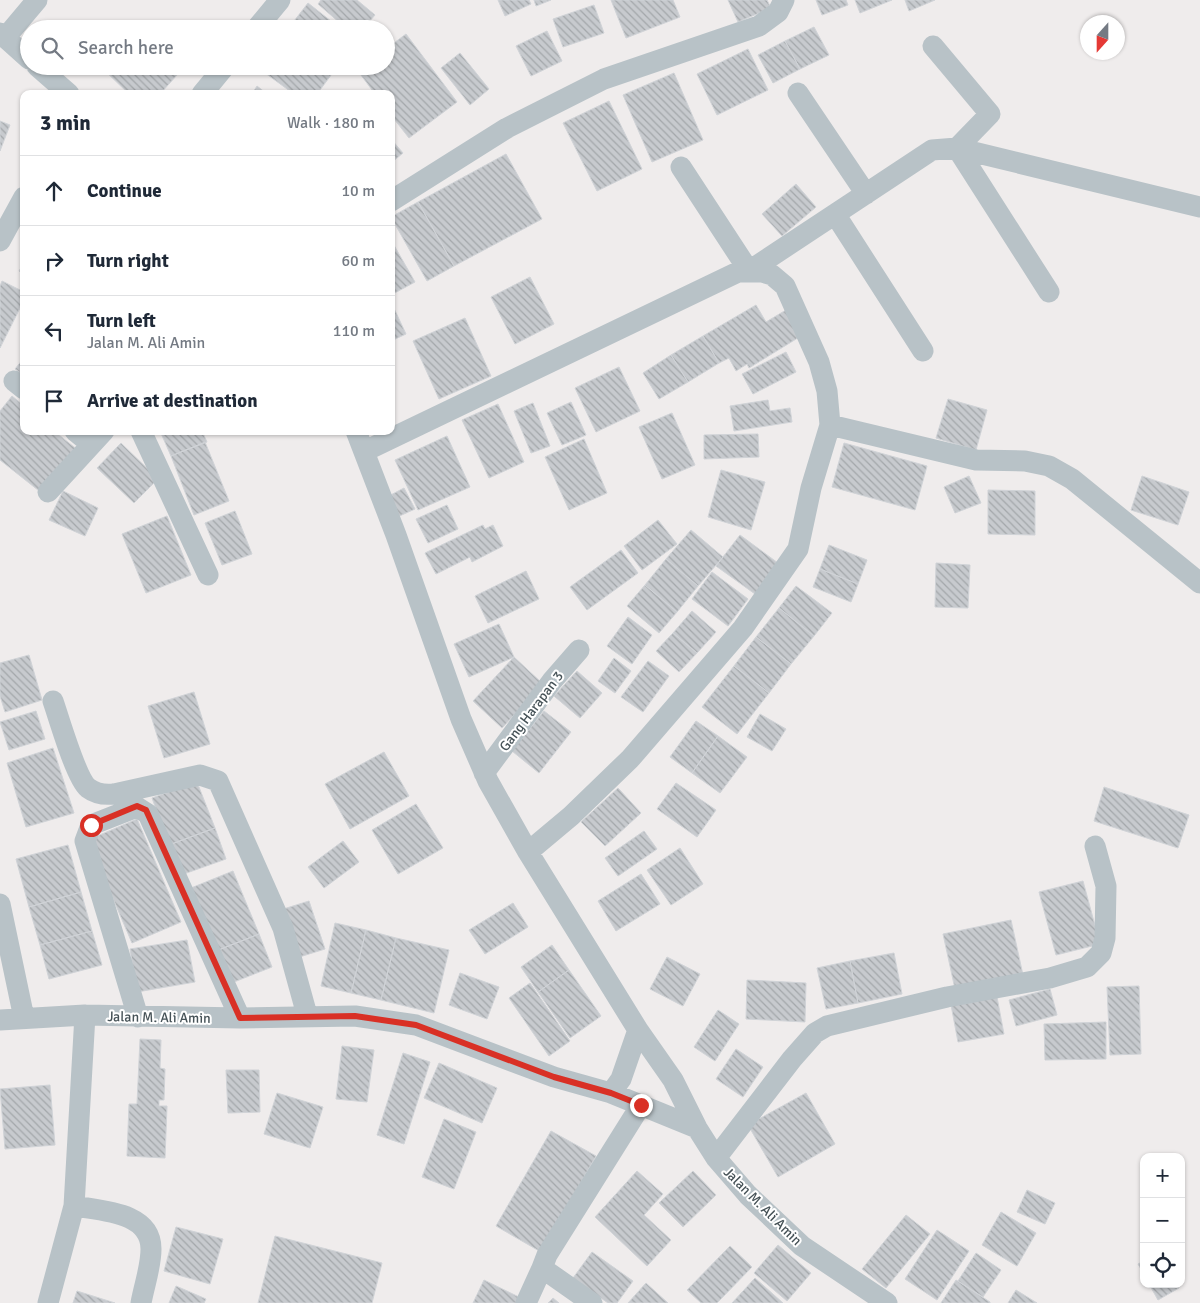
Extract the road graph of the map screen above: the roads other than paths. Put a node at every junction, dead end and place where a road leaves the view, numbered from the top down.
1 (37, 0) edge
2 (280, 0) edge
3 (784, 0) edge
4 (263, 20) edge
5 (2, 35) edge
6 (933, 46) dead end
7 (20, 52) edge
8 (47, 75) edge
9 (218, 75) edge
10 (64, 90) edge
11 (205, 90) edge
12 (798, 93) dead end
13 (956, 148) junction
14 (681, 167) dead end
15 (866, 194) junction
16 (395, 198) edge
17 (20, 204) edge
18 (1200, 207) edge
19 (835, 214) junction
20 (0, 241) edge
21 (749, 271) junction
22 (1049, 292) dead end
23 (923, 351) dead end
24 (830, 425) junction
25 (143, 435) edge
26 (358, 435) edge
27 (90, 436) edge
28 (364, 451) junction
29 (48, 492) dead end
30 (208, 575) dead end
31 (1200, 583) edge
32 (579, 650) dead end
33 (53, 701) dead end
34 (484, 772) junction
35 (1095, 846) dead end
36 (528, 852) junction
37 (0, 904) edge
38 (85, 1015) junction
39 (307, 1015) junction
40 (138, 1017) junction
41 (24, 1018) junction
42 (240, 1018) junction
43 (0, 1020) edge
44 (638, 1030) junction
45 (611, 1093) junction
46 (641, 1105) junction
47 (697, 1128) junction
48 (716, 1158) junction
49 (74, 1206) junction
50 (542, 1268) junction
51 (48, 1303) edge
52 (141, 1303) edge
53 (526, 1303) edge
54 (592, 1303) edge
55 (887, 1303) edge

1 - 5 street
2 - 4 street
3 - 16 street
5 - 7 street
6 - 13 street
8 - 10 street
9 - 11 street
12 - 15 street
13 - 15 street
13 - 18 street
13 - 22 street
14 - 21 street
15 - 19 street
17 - 20 street
19 - 21 street
19 - 23 street
21 - 24 street
21 - 28 street
24 - 31 street
24 - 36 street
25 - 30 street
26 - 28 street
27 - 29 street
28 - 34 street
32 - 34 street, Gang Harapan 3
33 - 39 street
34 - 36 street
35 - 48 street
36 - 44 street
37 - 41 street
38 - 40 street, Jalan M. Ali Amin
38 - 41 street, Jalan M. Ali Amin
38 - 49 street
39 - 42 street, Jalan M. Ali Amin
39 - 45 street, Jalan M. Ali Amin
40 - 42 street, Jalan M. Ali Amin
40 - 42 street
41 - 43 street, Jalan M. Ali Amin
44 - 45 street
44 - 47 street
45 - 46 street, Jalan M. Ali Amin
46 - 47 street, Jalan M. Ali Amin
46 - 50 street
47 - 48 street, Jalan M. Ali Amin
48 - 55 street, Jalan M. Ali Amin
49 - 51 street
49 - 52 street
50 - 53 street
50 - 54 street

